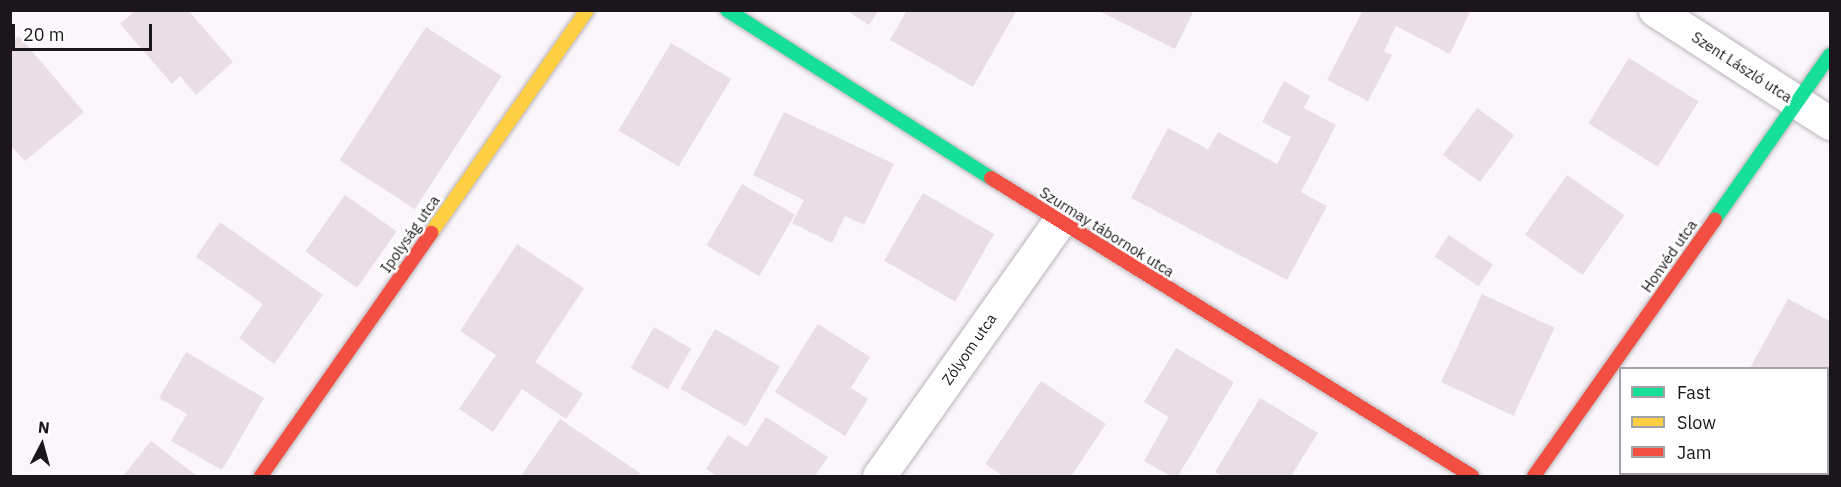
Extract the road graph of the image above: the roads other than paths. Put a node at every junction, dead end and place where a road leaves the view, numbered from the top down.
1 (587, 10) edge
2 (727, 10) edge
3 (1654, 10) edge
4 (1830, 55) edge
5 (1797, 102) junction
6 (1830, 123) edge
7 (1059, 222) junction
8 (261, 477) edge
9 (879, 477) edge
10 (1472, 477) edge
11 (1534, 477) edge

1 - 8 street, Ipolyság utca
2 - 7 street, Szurmay tábornok utca
3 - 5 street, Szent László utca
4 - 5 street, Honvéd utca
5 - 6 street, Szent László utca
5 - 11 street, Honvéd utca
7 - 9 street, Zólyom utca
7 - 10 street, Szurmay tábornok utca

